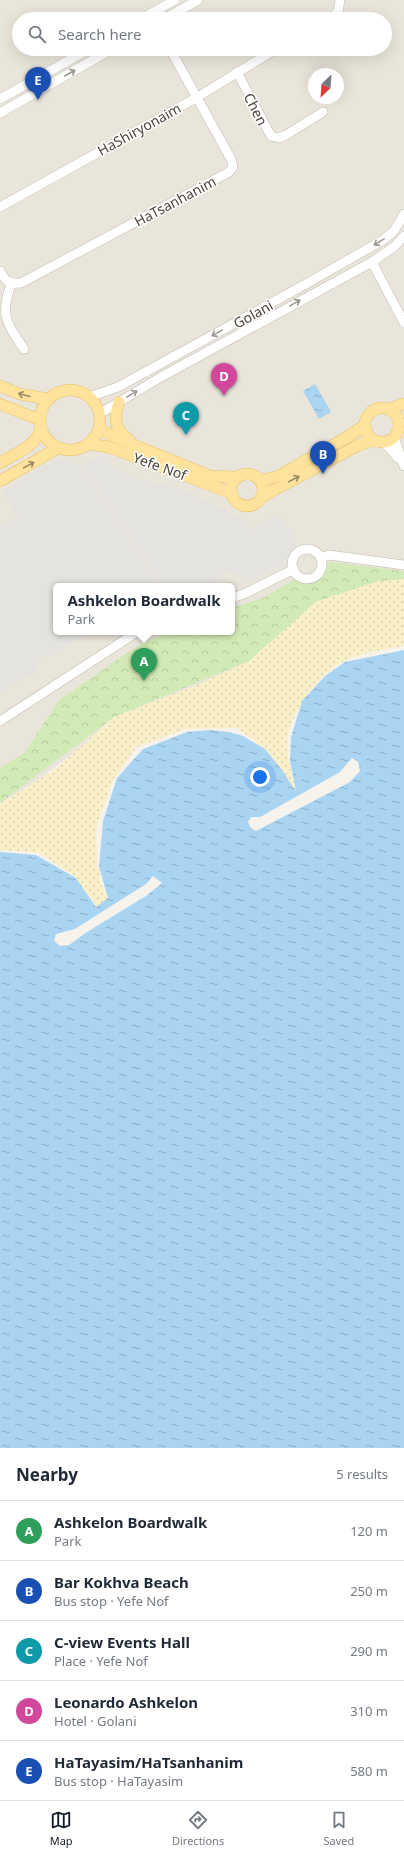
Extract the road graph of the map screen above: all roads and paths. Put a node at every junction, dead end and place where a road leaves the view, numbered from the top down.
1 (175, 0) edge
2 (198, 0) edge
3 (340, 0) edge
4 (158, 12) edge
5 (177, 12) edge
6 (338, 12) edge
7 (76, 56) edge
8 (100, 56) edge
9 (174, 56) edge
10 (264, 56) edge
11 (237, 72) junction
12 (196, 98) junction
13 (0, 99) edge
14 (323, 112) dead end
15 (0, 113) edge
16 (0, 207) edge
17 (404, 214) edge
18 (404, 236) edge
19 (372, 262) junction
20 (0, 271) edge
21 (11, 284) junction
22 (404, 324) edge
23 (24, 349) dead end
24 (0, 386) edge
25 (89, 398) junction
26 (48, 399) junction
27 (119, 402) junction
28 (0, 404) edge
29 (404, 404) edge
30 (389, 409) junction
31 (99, 414) junction
32 (401, 422) edge
33 (40, 424) junction
34 (365, 425) junction
35 (99, 429) junction
36 (394, 437) junction
37 (378, 441) junction
38 (88, 444) junction
39 (58, 448) junction
40 (143, 448) junction
41 (0, 463) edge
42 (404, 465) edge
43 (236, 477) junction
44 (259, 479) junction
45 (0, 481) edge
46 (231, 493) junction
47 (261, 498) junction
48 (321, 558) junction
49 (404, 565) edge
50 (294, 570) junction
51 (235, 597) edge
52 (132, 635) edge
53 (0, 721) edge

1 - 4 street
2 - 5 street
3 - 6 street
7 - 13 street
15 -> 8 street
9 - 12 street, HaTsanhanim
10 - 11 street, HaShiryonaim
11 - 12 street, HaShiryonaim
11 - 14 street, Chen
12 - 16 street, HaShiryonaim
12 - 21 street, HaTsanhanim
17 -> 25 street, Golani
18 - 19 street, Golani
19 - 22 street
27 -> 19 street, Golani
20 - 21 street
21 - 23 street
26 -> 24 main road
25 - 26 main road
25 - 31 main road
26 - 33 main road
27 - 31 street, Golani
27 - 40 main road
28 - 33 main road
29 - 30 main road
30 - 32 main road
30 - 34 main road
31 - 35 main road
32 - 36 main road
33 - 39 main road
33 - 41 main road
34 - 37 main road
34 - 44 main road
35 - 38 main road
35 - 40 main road, Yefe Nof
36 - 37 main road
36 - 42 street
37 - 42 street
47 -> 37 main road
38 - 39 main road
38 - 46 main road, Yefe Nof
45 -> 39 main road
40 - 43 main road, Yefe Nof
43 - 44 main road
43 - 46 main road
44 - 47 main road
46 - 47 main road
48 - 49 street
48 - 50 street
48 - 50 street
50 - 51 street
52 - 53 street

